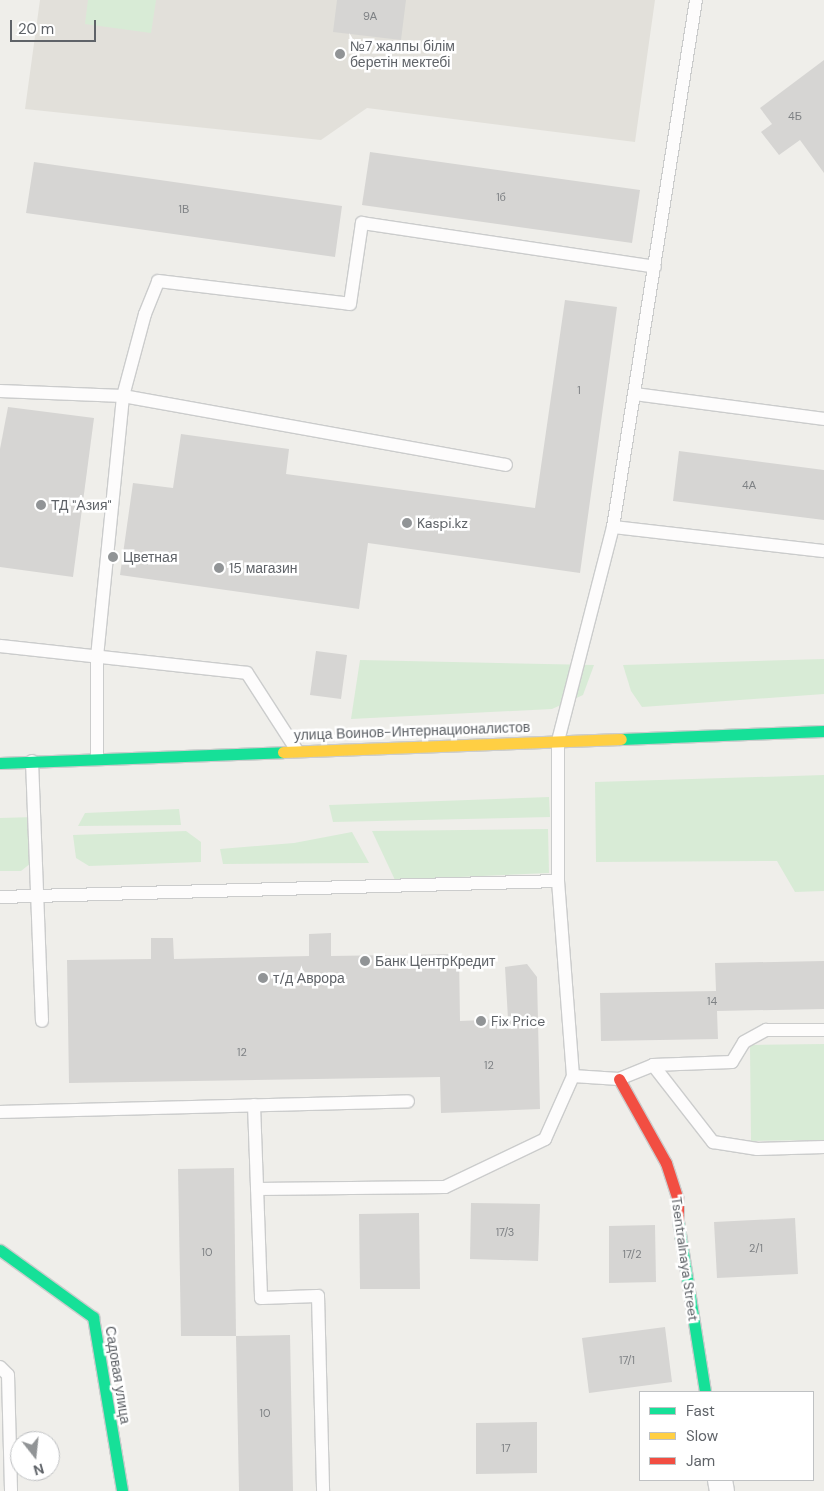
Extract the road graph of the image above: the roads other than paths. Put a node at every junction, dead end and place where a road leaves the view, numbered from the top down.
1 (696, 0) edge
2 (655, 267) junction
3 (0, 392) edge
4 (635, 394) junction
5 (123, 396) junction
6 (824, 419) edge
7 (506, 465) dead end
8 (613, 527) junction
9 (824, 551) edge
10 (0, 646) edge
11 (97, 657) junction
12 (824, 731) edge
13 (558, 741) junction
14 (296, 749) junction
15 (97, 758) junction
16 (32, 761) junction
17 (0, 762) edge
18 (558, 881) junction
19 (38, 896) junction
20 (0, 897) edge
21 (42, 1021) dead end
22 (824, 1030) edge
23 (653, 1064) junction
24 (573, 1076) junction
25 (619, 1079) junction
26 (408, 1101) dead end
27 (254, 1105) junction
28 (0, 1112) edge
29 (824, 1147) edge
30 (257, 1189) junction
31 (0, 1250) edge
32 (0, 1367) edge
33 (705, 1391) edge
34 (11, 1491) edge
35 (122, 1491) edge
36 (323, 1491) edge

1 - 2 lane
2 - 4 lane
2 - 5 lane
3 - 5 lane
4 - 6 lane
4 - 8 lane
5 - 7 lane
5 - 11 lane
8 - 9 lane
8 - 13 lane
10 - 11 lane
11 - 14 lane
11 - 15 lane
12 - 13 street, улица Воинов-Интернационалистов
13 - 14 street, улица Воинов-Интернационалистов
13 - 18 lane
14 - 15 street, улица Воинов-Интернационалистов
15 - 16 street, улица Воинов-Интернационалистов
16 - 17 street, улица Воинов-Интернационалистов
16 - 19 lane
18 - 19 lane
18 - 24 lane
19 - 20 lane
19 - 21 lane
22 - 23 lane
23 - 25 lane
23 - 29 lane
24 - 25 lane
24 - 30 lane
25 - 33 street, Tsentralnaya Street
26 - 27 lane
27 - 28 lane
27 - 30 lane
30 - 36 lane
31 - 35 street, Садовая улица
32 - 34 lane

